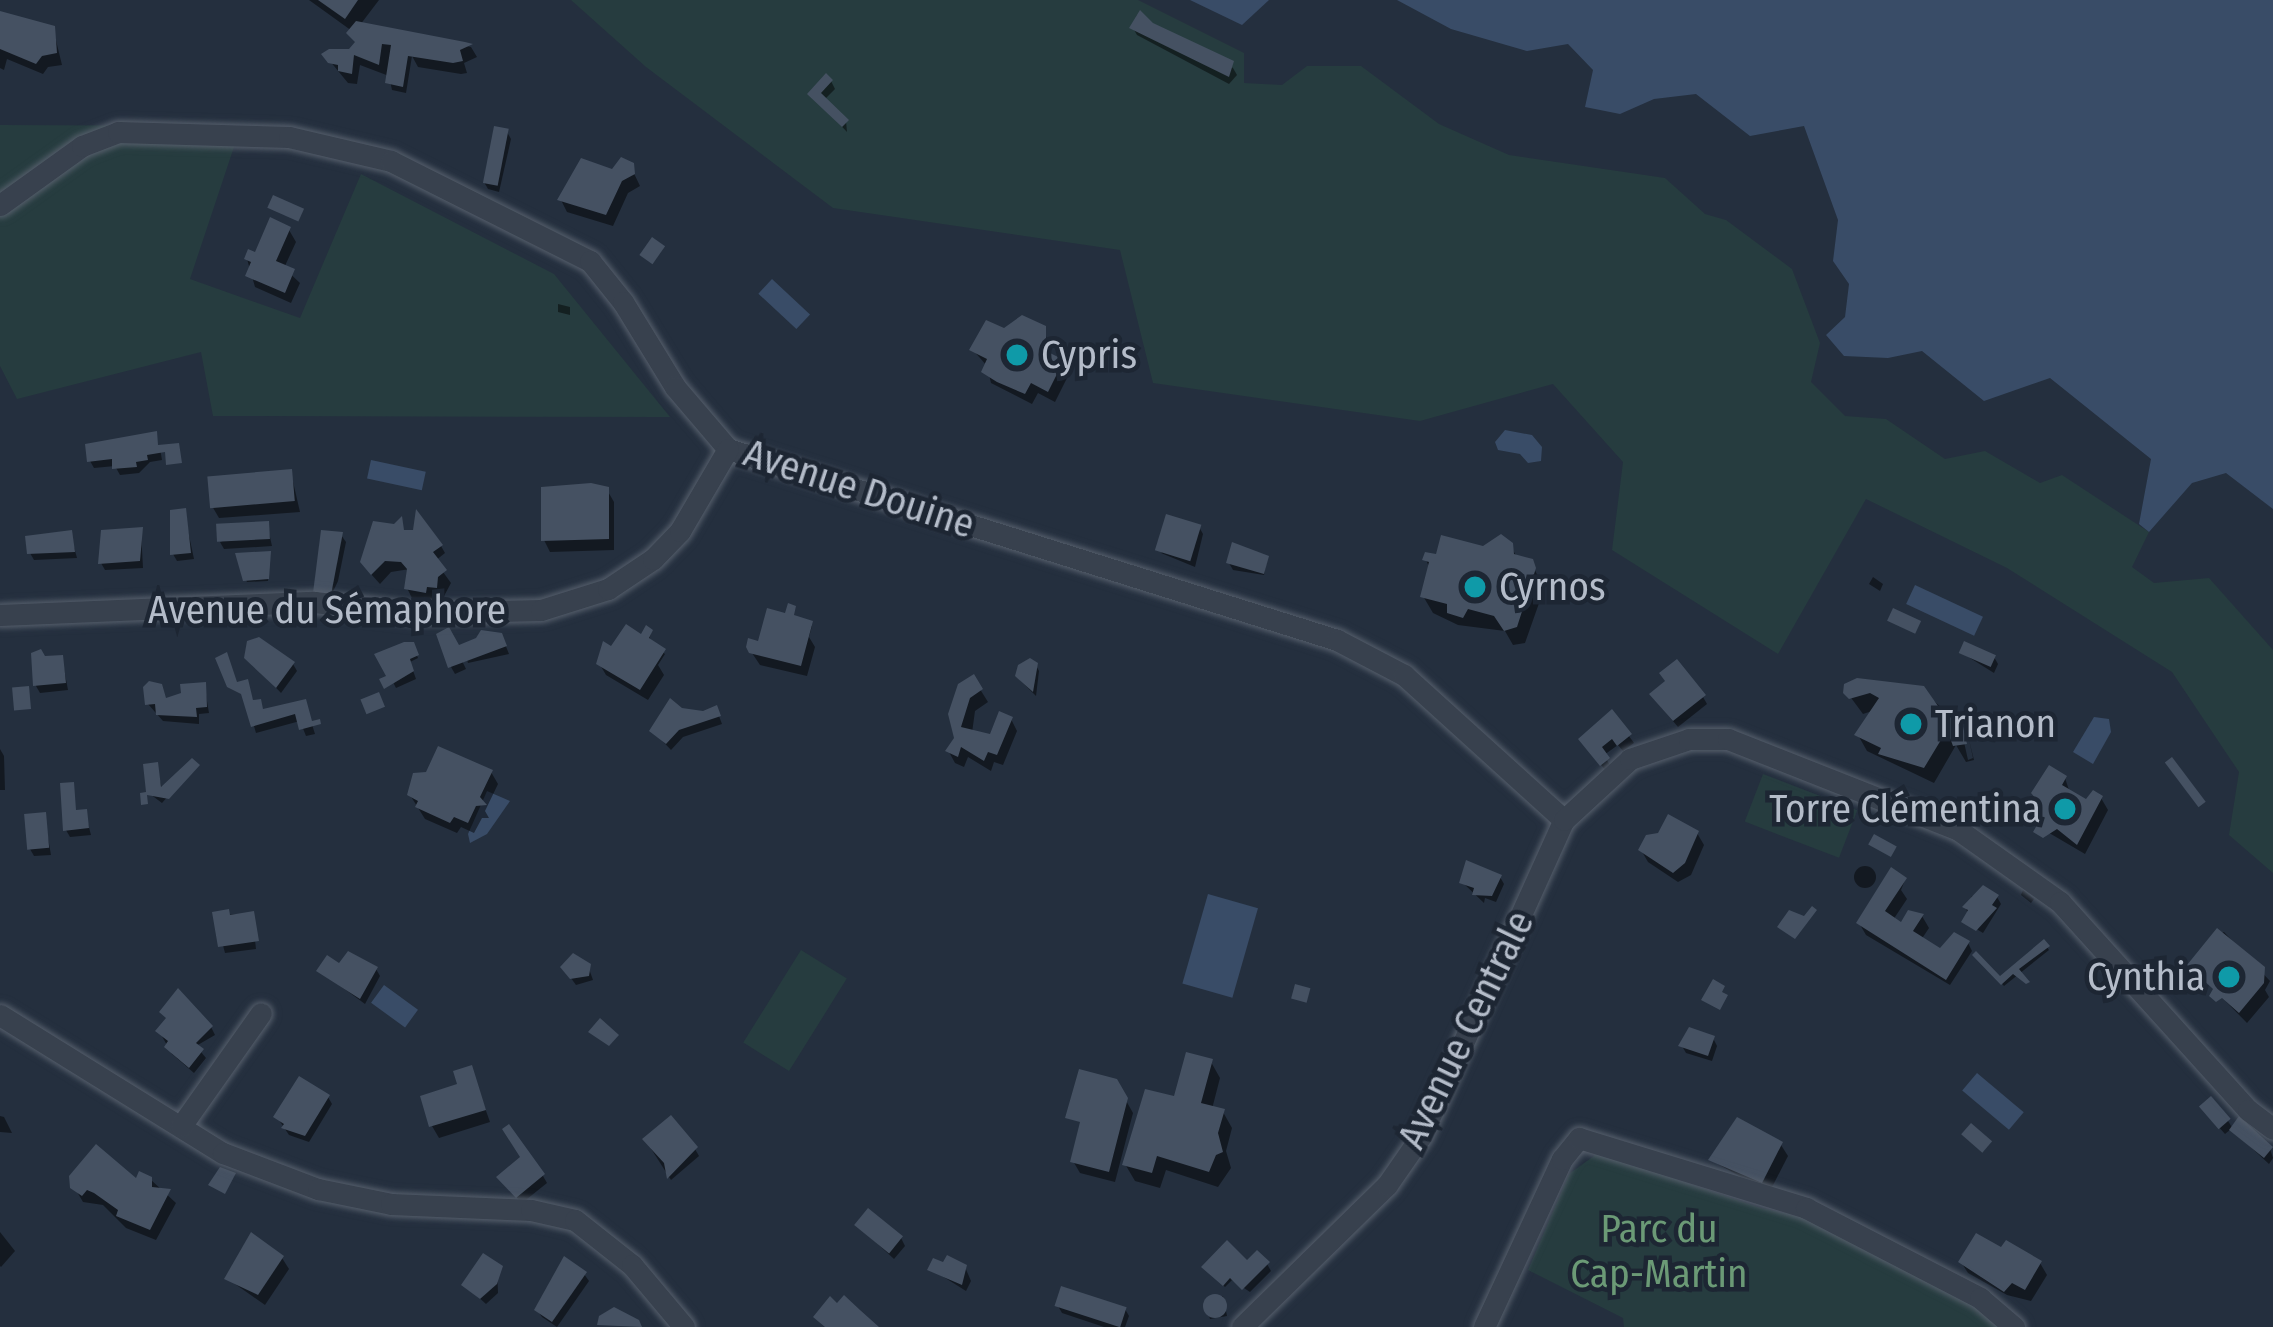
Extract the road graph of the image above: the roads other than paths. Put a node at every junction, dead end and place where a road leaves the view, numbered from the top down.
1 (0, 205) edge
2 (728, 449) junction
3 (0, 615) edge
4 (1564, 820) junction
5 (261, 1013) dead end
6 (0, 1015) edge
7 (181, 1126) junction
8 (2273, 1130) edge
9 (684, 1327) edge
10 (1242, 1327) edge
11 (1484, 1327) edge
12 (2014, 1327) edge

1 - 2 street, Avenue Douine
2 - 3 street, Avenue du Sémaphore
2 - 4 street, Avenue Douine
4 - 8 street
4 - 10 street, Avenue Centrale
5 - 7 street
6 - 7 street
7 - 9 street
11 - 12 street

